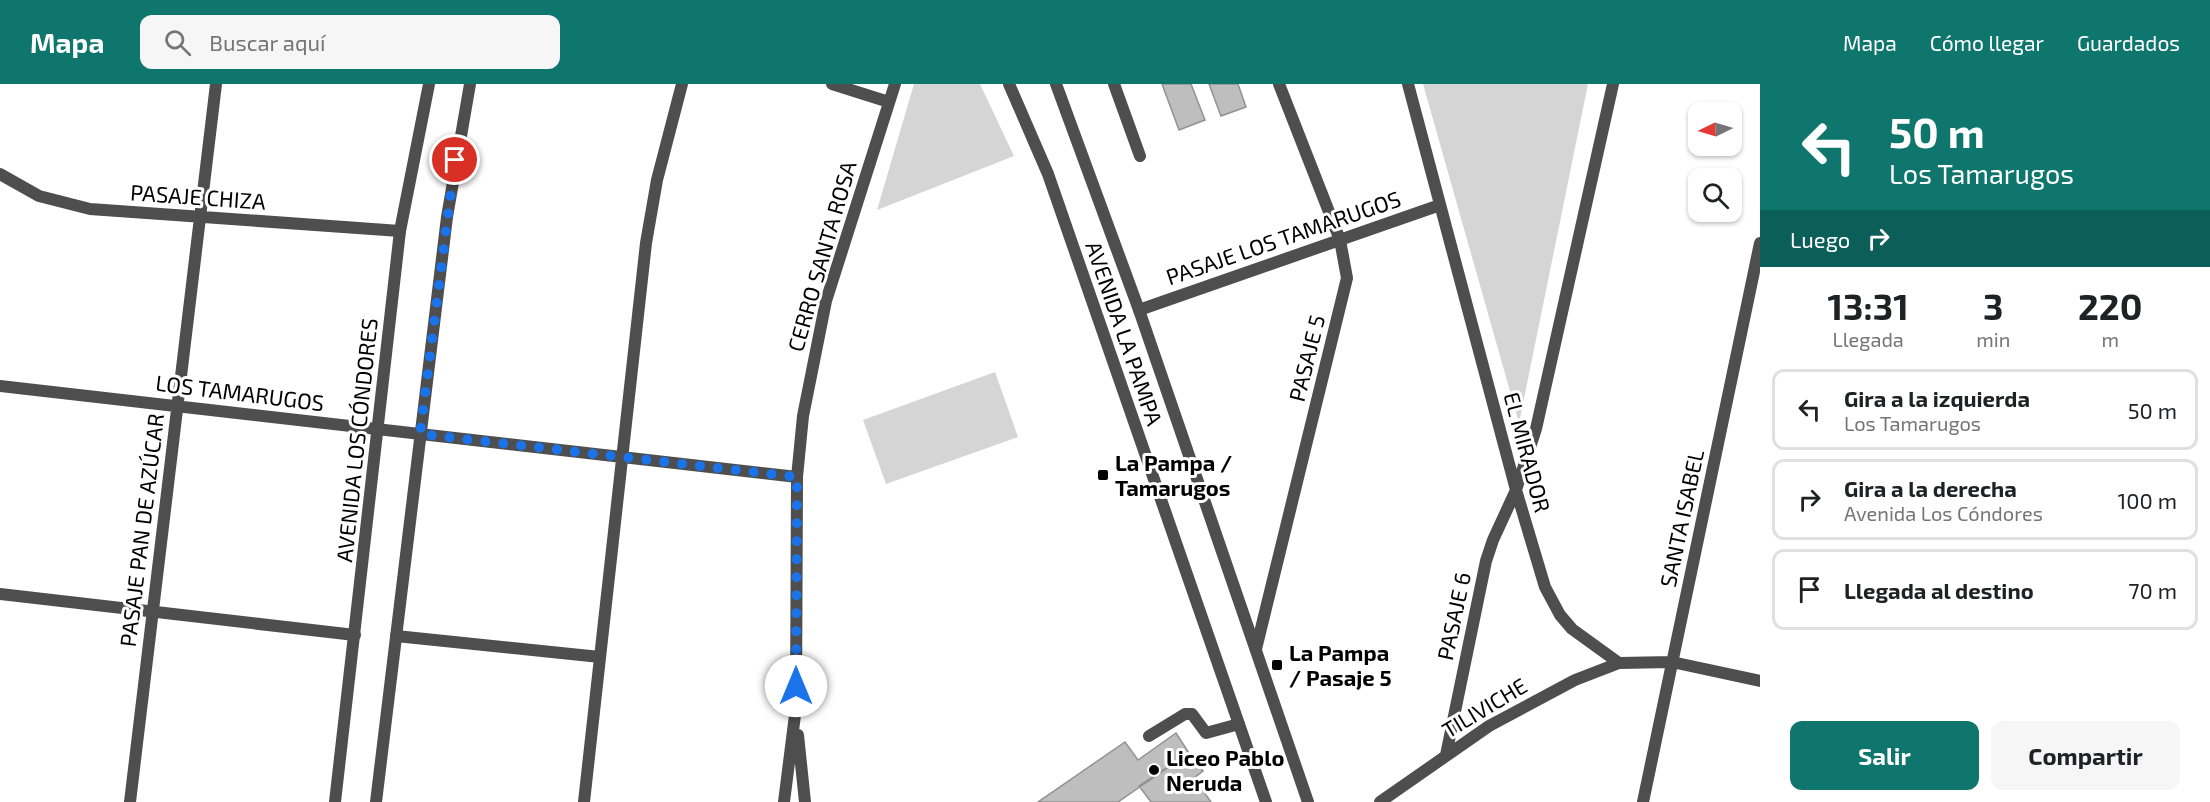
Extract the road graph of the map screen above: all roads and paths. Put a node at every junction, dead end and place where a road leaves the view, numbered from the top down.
1 (216, 84) edge
2 (429, 84) edge
3 (470, 84) edge
4 (682, 84) edge
5 (832, 84) edge
6 (895, 84) edge
7 (1009, 84) edge
8 (1056, 84) edge
9 (1114, 84) edge
10 (1279, 84) edge
11 (1408, 84) edge
12 (1613, 84) edge
13 (889, 102) junction
14 (1140, 156) dead end
15 (0, 174) edge
16 (1440, 205) junction
17 (200, 218) junction
18 (400, 231) junction
19 (1340, 240) junction
20 (1760, 243) edge
21 (1139, 310) junction
22 (0, 386) edge
23 (177, 406) junction
24 (378, 429) junction
25 (420, 434) junction
26 (621, 457) junction
27 (797, 477) junction
28 (1515, 490) junction
29 (0, 594) edge
30 (152, 613) junction
31 (355, 635) junction
32 (396, 636) junction
33 (1257, 649) junction
34 (600, 657) junction
35 (1672, 662) junction
36 (1619, 663) junction
37 (1760, 681) edge
38 (796, 707) junction
39 (1239, 724) junction
40 (1149, 736) dead end
41 (1446, 755) junction
42 (130, 802) edge
43 (335, 802) edge
44 (376, 802) edge
45 (584, 802) edge
46 (784, 802) edge
47 (805, 802) edge
48 (1266, 802) edge
49 (1308, 802) edge
50 (1380, 802) edge
51 (1643, 802) edge

1 - 17 street, PASAJE PAN DE AZÚCAR
2 - 18 street, AVENIDA LOS CÓNDORES
3 - 25 street
4 - 26 street
5 - 13 street
6 - 13 street, CERRO SANTA ROSA
7 - 39 street, AVENIDA LA PAMPA
8 - 21 street, AVENIDA LA PAMPA
9 - 14 street
10 - 19 street, PASAJE 5
11 - 16 street, EL MIRADOR
12 - 28 street, PASAJE 6
13 - 27 street, CERRO SANTA ROSA
15 - 17 street, PASAJE CHIZA
16 - 19 street, PASAJE LOS TAMARUGOS
16 - 28 street, EL MIRADOR
17 - 18 street, PASAJE CHIZA
17 - 23 street, PASAJE PAN DE AZÚCAR
18 - 24 street, AVENIDA LOS CÓNDORES
19 - 21 street, PASAJE LOS TAMARUGOS
19 - 33 street, PASAJE 5
20 - 35 street, SANTA ISABEL
21 - 33 street, AVENIDA LA PAMPA
22 - 23 street, LOS TAMARUGOS
23 - 24 street, LOS TAMARUGOS
23 - 30 street, PASAJE PAN DE AZÚCAR
24 - 25 street, LOS TAMARUGOS
24 - 31 street, AVENIDA LOS CÓNDORES
25 - 26 street, LOS TAMARUGOS
25 - 32 street
26 - 27 street, LOS TAMARUGOS
26 - 34 street
27 - 38 street, CERRO SANTA ROSA
28 - 36 street, EL MIRADOR
28 - 41 street, PASAJE 6
29 - 30 street
30 - 31 street
30 - 42 street, PASAJE PAN DE AZÚCAR
31 - 43 street, AVENIDA LOS CÓNDORES
32 - 34 street
32 - 44 street
33 - 49 street, AVENIDA LA PAMPA
34 - 45 street
35 - 36 street
35 - 37 street
35 - 51 street, SANTA ISABEL
36 - 41 street, TILIVICHE
38 - 46 street, CERRO SANTA ROSA
38 - 47 street
39 - 40 street
39 - 48 street, AVENIDA LA PAMPA
41 - 50 street, TILIVICHE

